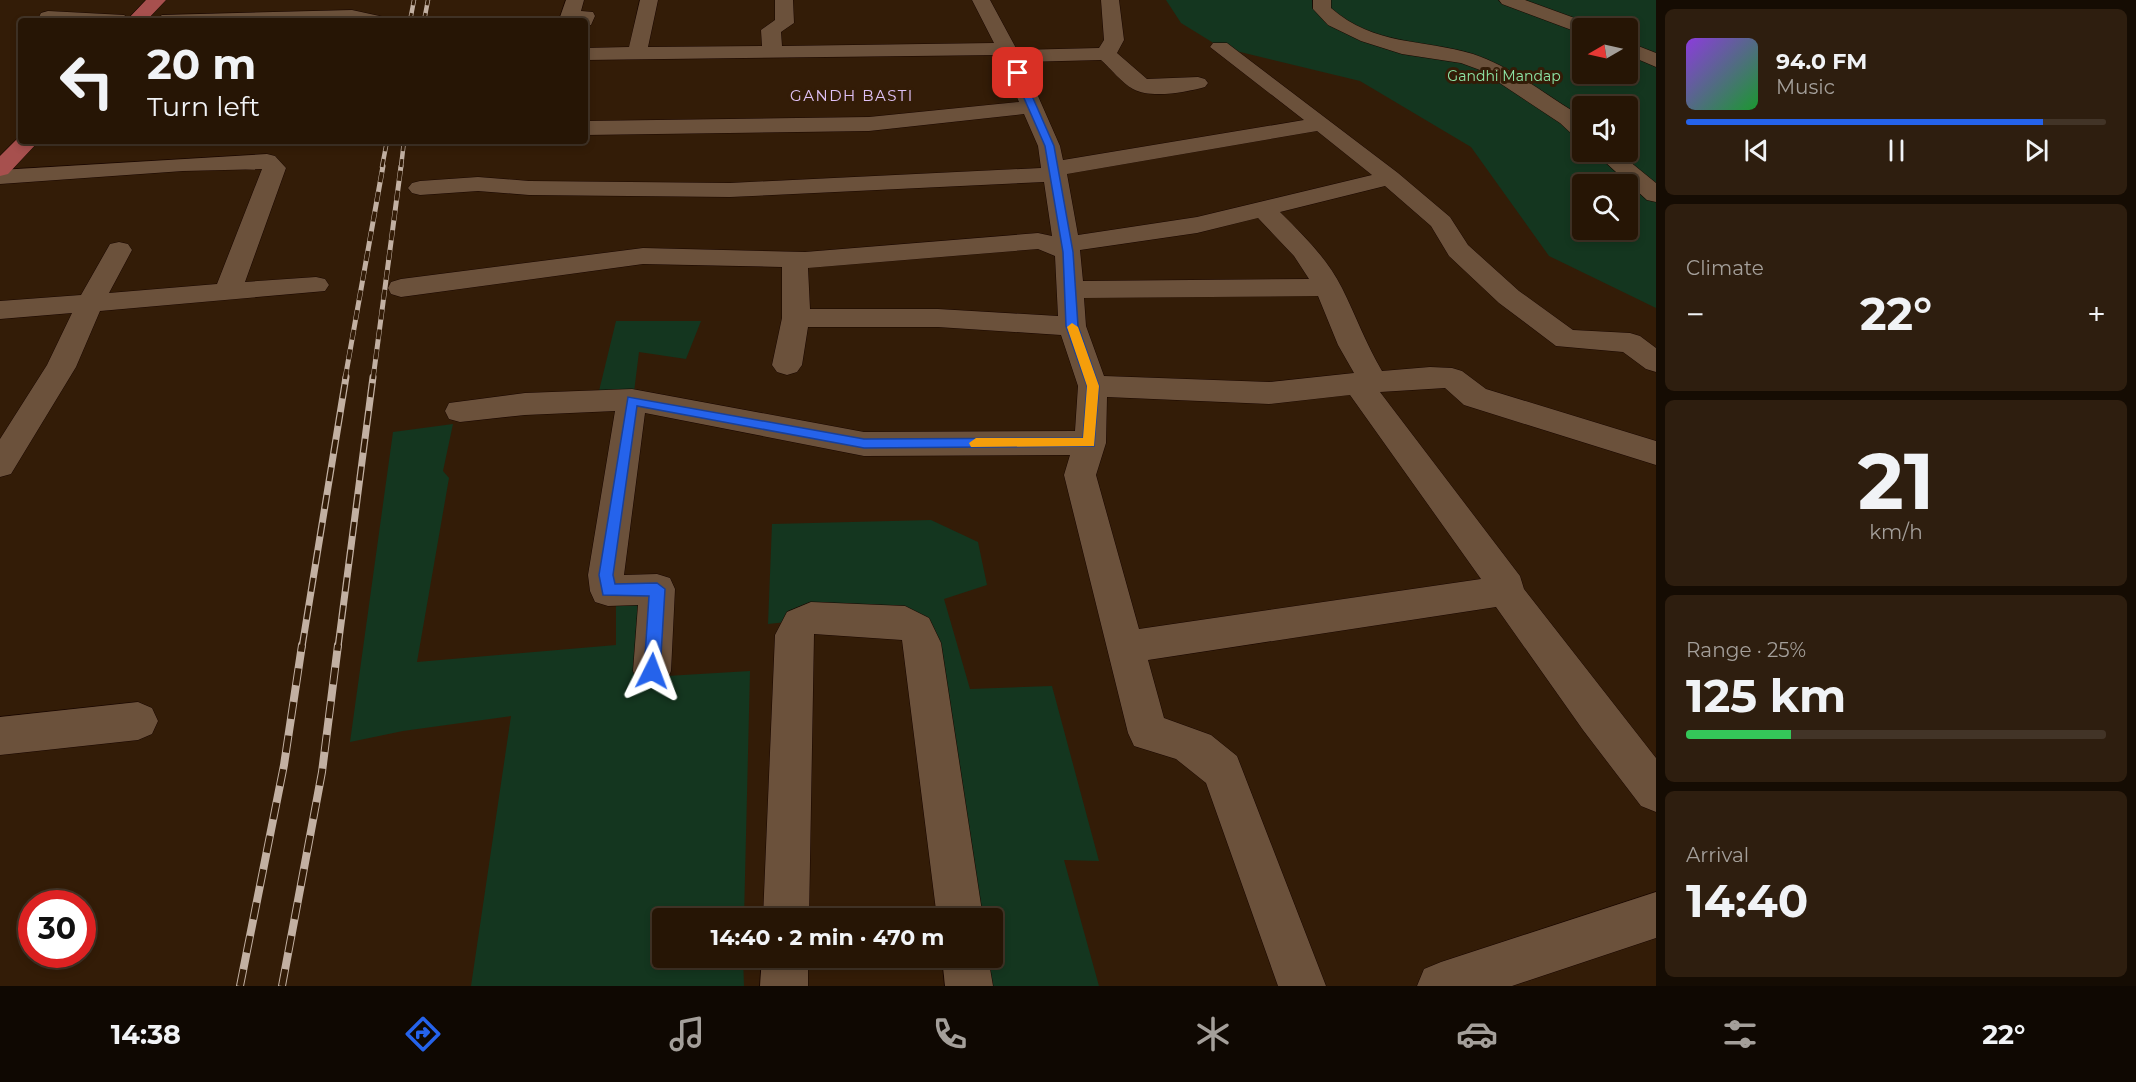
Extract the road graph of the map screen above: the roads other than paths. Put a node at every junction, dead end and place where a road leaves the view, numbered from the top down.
1 (157, 0) edge
2 (170, 0) edge
3 (575, 0) edge
4 (649, 0) edge
5 (784, 0) edge
6 (981, 0) edge
7 (1110, 0) edge
8 (1322, 0) edge
9 (1508, 0) edge
10 (48, 17) dead end
11 (67, 18) edge
12 (138, 18) edge
13 (152, 18) edge
14 (276, 18) edge
15 (362, 18) edge
16 (585, 18) edge
17 (1572, 24) edge
18 (1220, 47) dead end
19 (772, 52) junction
20 (1008, 52) junction
21 (1638, 53) edge
22 (588, 54) edge
23 (637, 54) junction
24 (1106, 54) junction
25 (1656, 61) edge
26 (1198, 83) dead end
27 (1033, 107) junction
28 (1572, 122) edge
29 (1321, 124) junction
30 (588, 128) edge
31 (18, 135) edge
32 (25, 144) edge
33 (0, 152) edge
34 (1617, 162) edge
35 (0, 169) edge
36 (1054, 171) junction
37 (0, 177) edge
38 (1390, 178) junction
39 (420, 188) dead end
40 (1656, 195) edge
41 (1263, 209) junction
42 (1067, 248) junction
43 (119, 250) dead end
44 (795, 260) junction
45 (316, 285) dead end
46 (401, 288) dead end
47 (1328, 288) junction
48 (1070, 290) junction
49 (228, 291) junction
50 (90, 303) junction
51 (0, 310) edge
52 (796, 318) junction
53 (1072, 326) junction
54 (1656, 362) edge
55 (787, 365) dead end
56 (1365, 383) junction
57 (1093, 386) junction
58 (632, 400) junction
59 (460, 411) dead end
60 (1089, 443) junction
61 (1656, 453) edge
62 (0, 465) edge
63 (1505, 591) junction
64 (1126, 647) junction
65 (652, 671) dead end
66 (138, 721) dead end
67 (0, 736) edge
68 (1656, 790) edge
69 (786, 908) edge
70 (959, 908) edge
71 (1656, 915) edge
72 (785, 968) edge
73 (967, 968) edge
74 (784, 986) edge
75 (969, 986) edge
76 (1302, 986) edge
77 (1441, 986) edge

1 - 12 main road
2 - 13 main road
3 - 16 street
4 - 23 street
5 - 19 street
6 - 20 street
7 - 24 street
8 - 28 street
9 - 17 street
10 - 11 street
14 - 15 street
18 - 29 street
19 - 20 street
19 - 23 street
20 - 24 street
20 - 27 street
21 - 25 street
22 - 23 street
24 - 26 street
27 - 30 street
27 - 36 street
29 - 36 street
29 - 38 street
31 - 33 main road
32 - 35 main road
34 - 40 street
36 - 39 street
36 - 42 street
37 - 49 street
38 - 41 street
38 - 54 street
41 - 42 street
41 - 47 street
42 - 44 street
42 - 48 street
43 - 50 street
44 - 46 street
44 - 52 street
45 - 49 street
47 - 48 street
47 - 56 street
48 - 53 street
49 - 50 street
50 - 51 street
50 - 62 street
52 - 53 street
52 - 55 street
53 - 57 street
56 - 57 street
56 - 61 street
56 - 63 street
57 - 60 street
58 - 59 street
58 - 60 street
58 - 65 street
60 - 64 street
63 - 64 street
63 - 68 street
64 - 76 street
66 - 67 street
69 - 70 street
71 - 77 street
72 - 74 street
73 - 75 street

